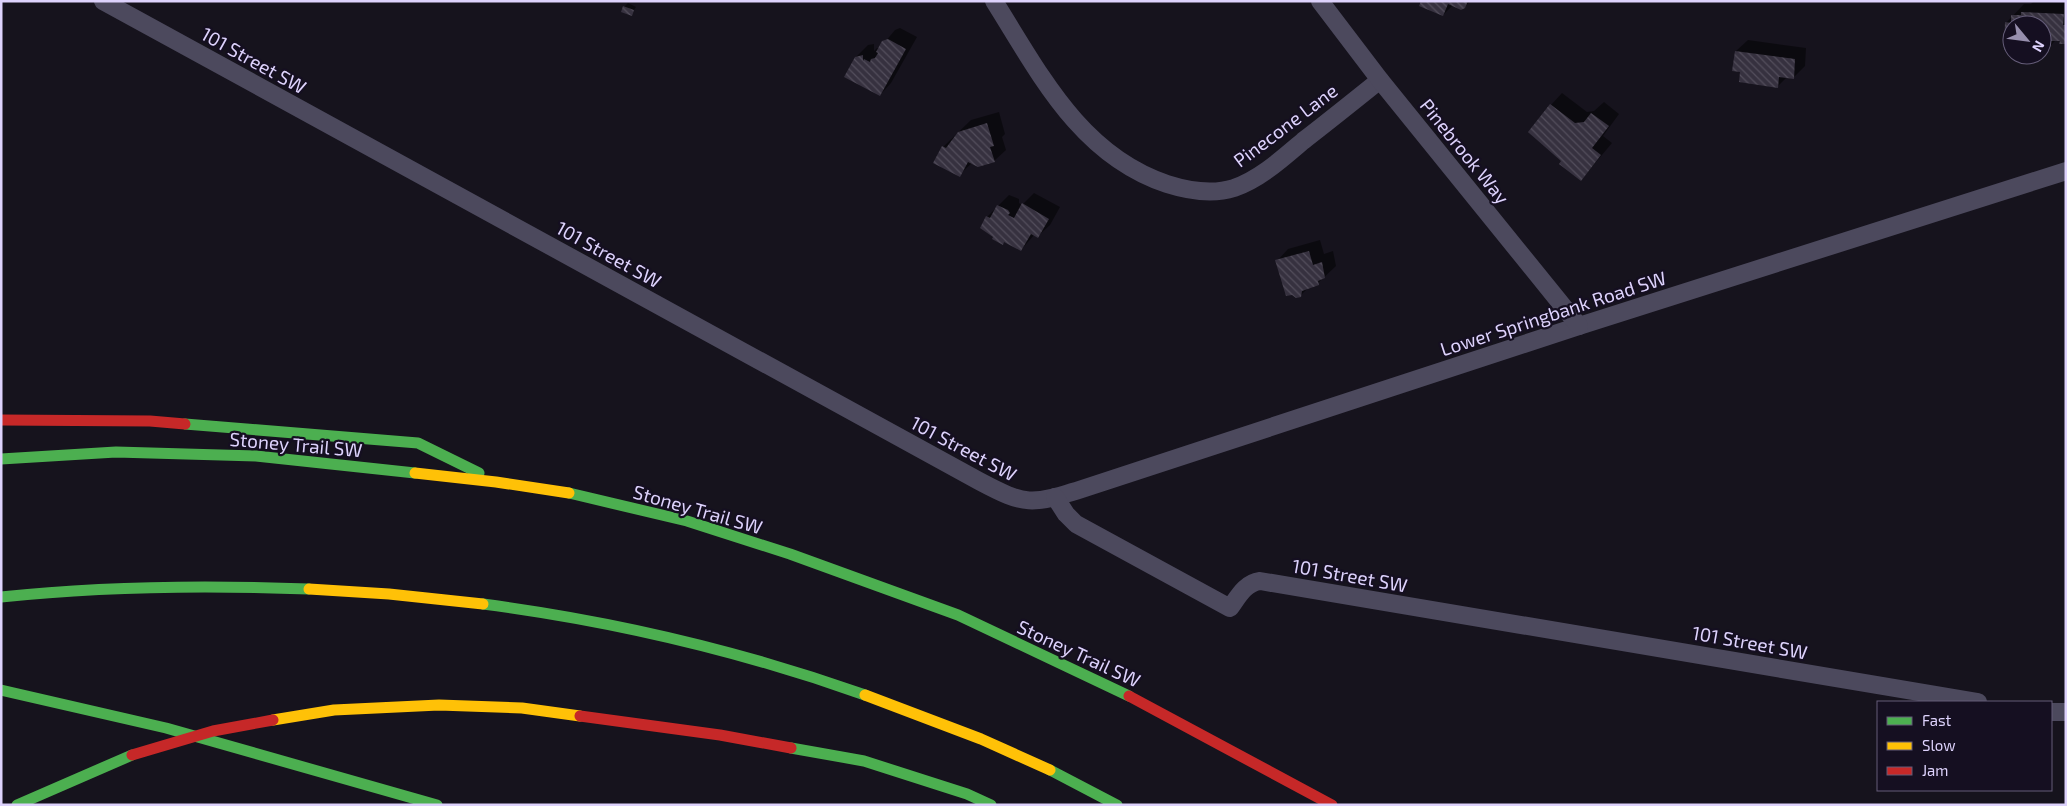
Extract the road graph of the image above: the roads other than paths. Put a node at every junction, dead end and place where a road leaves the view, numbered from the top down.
1 (103, 1) edge
2 (994, 1) edge
3 (1320, 1) edge
4 (1380, 80) junction
5 (2066, 171) edge
6 (1579, 326) junction
7 (1, 420) edge
8 (1, 459) edge
9 (496, 482) junction
10 (1055, 497) junction
11 (1, 597) edge
12 (1, 690) edge
13 (1972, 701) edge
14 (2052, 712) edge
15 (2066, 712) edge
16 (17, 805) edge
17 (437, 805) edge
18 (991, 805) edge
19 (1117, 805) edge
20 (1332, 805) edge

1 - 10 street, 101 Street SW
2 - 4 street, Pinecone Lane
3 - 4 street, Pinebrook Way
4 - 6 street, Pinebrook Way
5 - 6 street, Lower Springbank Road SW
6 - 10 street, Lower Springbank Road SW
7 - 9 highway
8 - 9 highway, Stoney Trail SW
9 - 20 highway, Stoney Trail SW
10 - 13 street, 101 Street SW
11 - 19 highway
12 - 17 highway
14 - 15 street
16 - 18 highway, bridge

